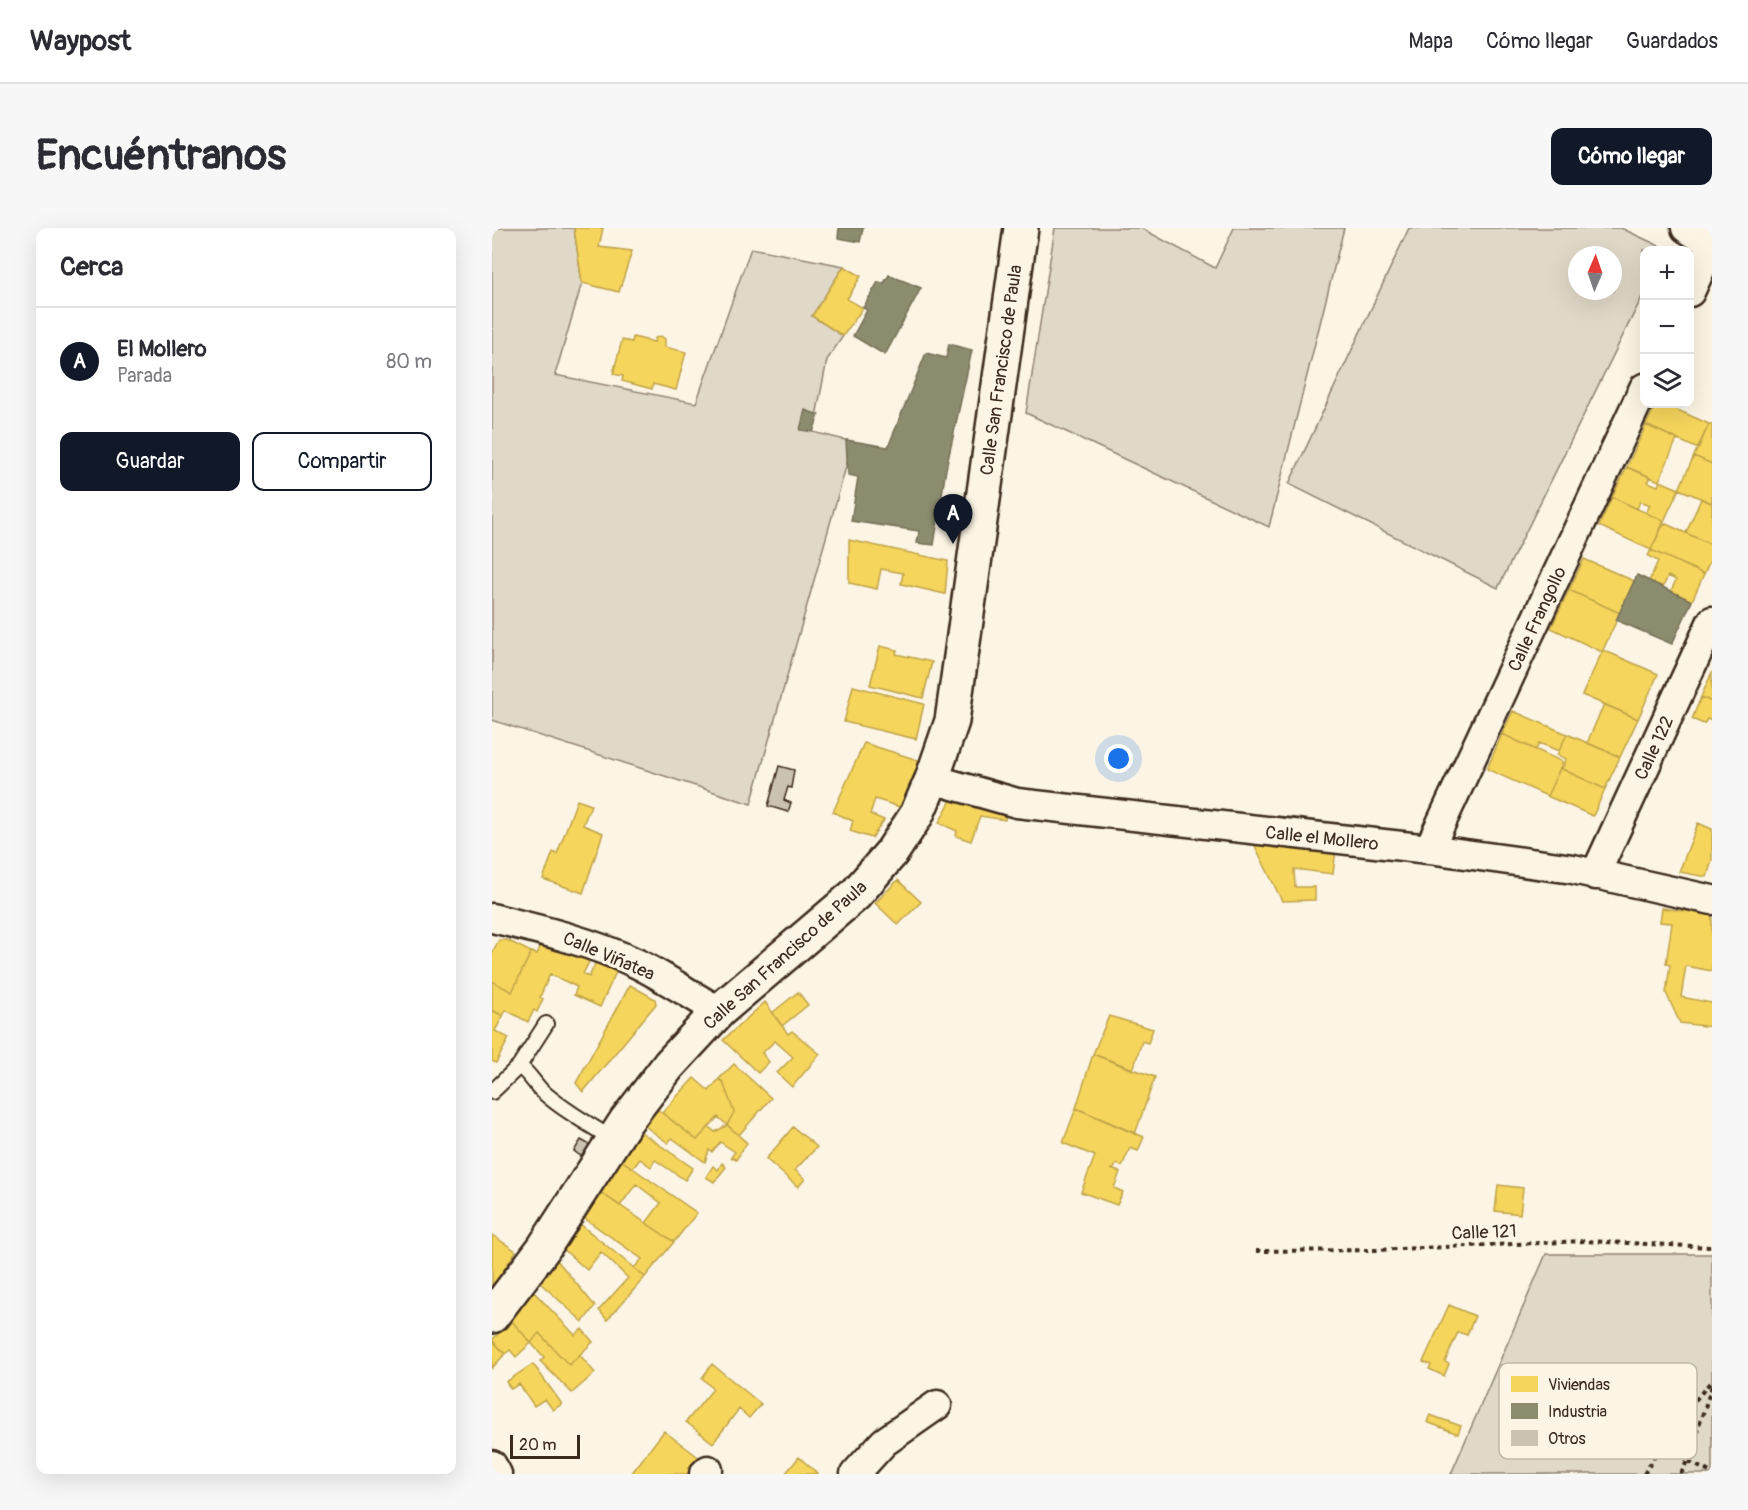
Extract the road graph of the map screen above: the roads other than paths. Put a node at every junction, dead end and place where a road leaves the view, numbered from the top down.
1 (1021, 228) edge
2 (1686, 228) edge
3 (1712, 244) edge
4 (1694, 282) edge
5 (1640, 397) edge
6 (1712, 621) edge
7 (932, 779) junction
8 (1429, 849) junction
9 (1595, 875) junction
10 (1712, 900) edge
11 (492, 918) edge
12 (719, 1011) junction
13 (546, 1024) dead end
14 (519, 1066) junction
15 (492, 1092) edge
16 (614, 1140) junction
17 (494, 1311) edge
18 (937, 1405) dead end
19 (492, 1465) edge
20 (497, 1474) edge
21 (855, 1474) edge

1 - 7 main road, Calle San Francisco de Paula
2 - 3 street
3 - 4 street
5 - 8 street, Calle Frangollo
6 - 9 street, Calle 122
7 - 8 street, Calle el Mollero
7 - 12 main road, Calle San Francisco de Paula
8 - 9 street, Calle el Mollero
9 - 10 street, Calle el Mollero
11 - 12 street, Calle Viñatea
12 - 16 main road, Calle San Francisco de Paula
13 - 14 lane
14 - 15 lane
14 - 16 lane
16 - 17 main road, Calle San Francisco de Paula
18 - 21 street
19 - 20 street

